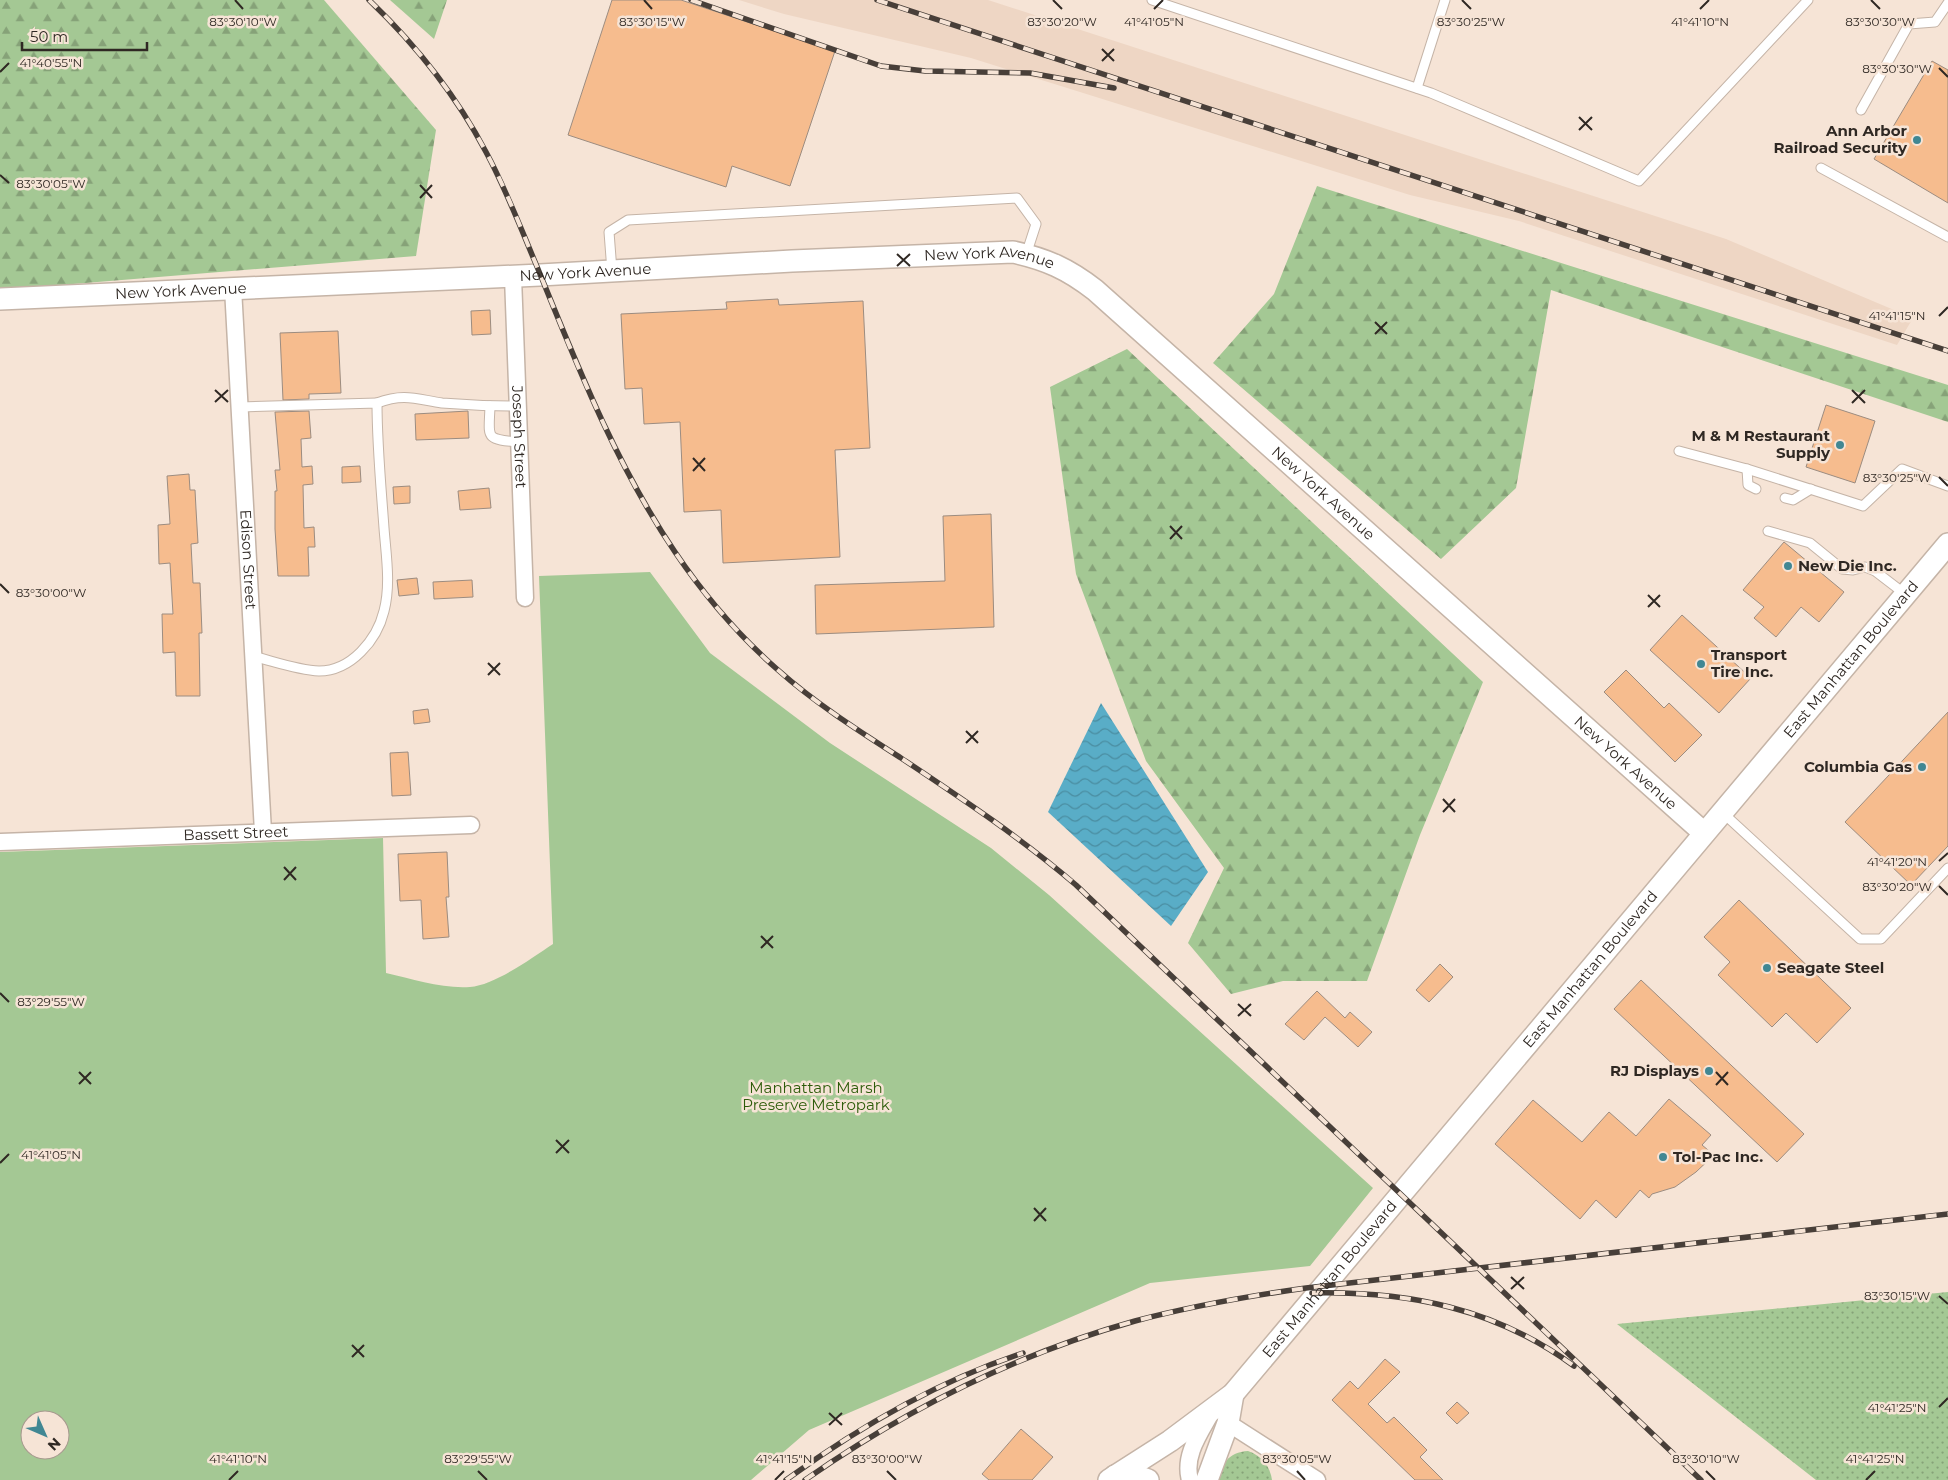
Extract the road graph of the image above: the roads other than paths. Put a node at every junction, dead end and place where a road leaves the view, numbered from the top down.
1 (1152, 0) edge
2 (1445, 0) edge
3 (1808, 0) edge
4 (1948, 3) edge
5 (1417, 88) junction
6 (1861, 110) dead end
7 (1821, 168) dead end
8 (1948, 237) edge
9 (1026, 255) junction
10 (612, 271) junction
11 (513, 277) junction
12 (233, 288) junction
13 (0, 299) edge
14 (377, 403) junction
15 (490, 406) junction
16 (517, 406) junction
17 (241, 407) junction
18 (518, 442) junction
19 (1679, 451) dead end
20 (1747, 468) junction
21 (1948, 486) edge
22 (1756, 489) dead end
23 (1811, 489) junction
24 (1785, 498) dead end
25 (1768, 531) dead end
26 (1948, 544) edge
27 (1906, 594) junction
28 (526, 598) dead end
29 (252, 656) junction
30 (1722, 812) junction
31 (471, 825) dead end
32 (263, 832) junction
33 (1704, 833) junction
34 (0, 842) edge
35 (1948, 868) edge
36 (1221, 1415) junction
37 (1293, 1473) edge
38 (1112, 1478) edge
39 (1148, 1480) edge
40 (1190, 1480) edge
41 (1208, 1480) edge
42 (1317, 1480) edge

1 - 5 lane
2 - 5 lane
3 - 5 lane
4 - 6 lane
7 - 8 lane
9 - 10 street, New York Avenue
9 - 10 lane
9 - 33 street, New York Avenue
10 - 11 street, New York Avenue
11 - 12 street, New York Avenue
11 - 16 street, Joseph Street
12 - 13 street, New York Avenue
12 - 17 street, Edison Street
14 - 15 lane
14 - 17 lane
14 - 29 lane
15 - 16 lane
15 - 18 lane
16 - 18 street, Joseph Street
17 - 29 street, Edison Street
18 - 28 street, Joseph Street
19 - 20 lane
20 - 22 lane
20 - 23 lane
21 - 23 lane
23 - 24 lane
25 - 27 lane
26 - 27 street, East Manhattan Boulevard
27 - 30 street, East Manhattan Boulevard
29 - 32 street, Edison Street
30 - 33 street, East Manhattan Boulevard
30 - 35 lane
31 - 32 street, Bassett Street
32 - 34 street, Bassett Street
33 - 36 street, East Manhattan Boulevard
36 - 37 street
36 - 38 street, East Manhattan Boulevard
36 - 40 street
36 - 41 street
37 - 42 street
38 - 39 street

